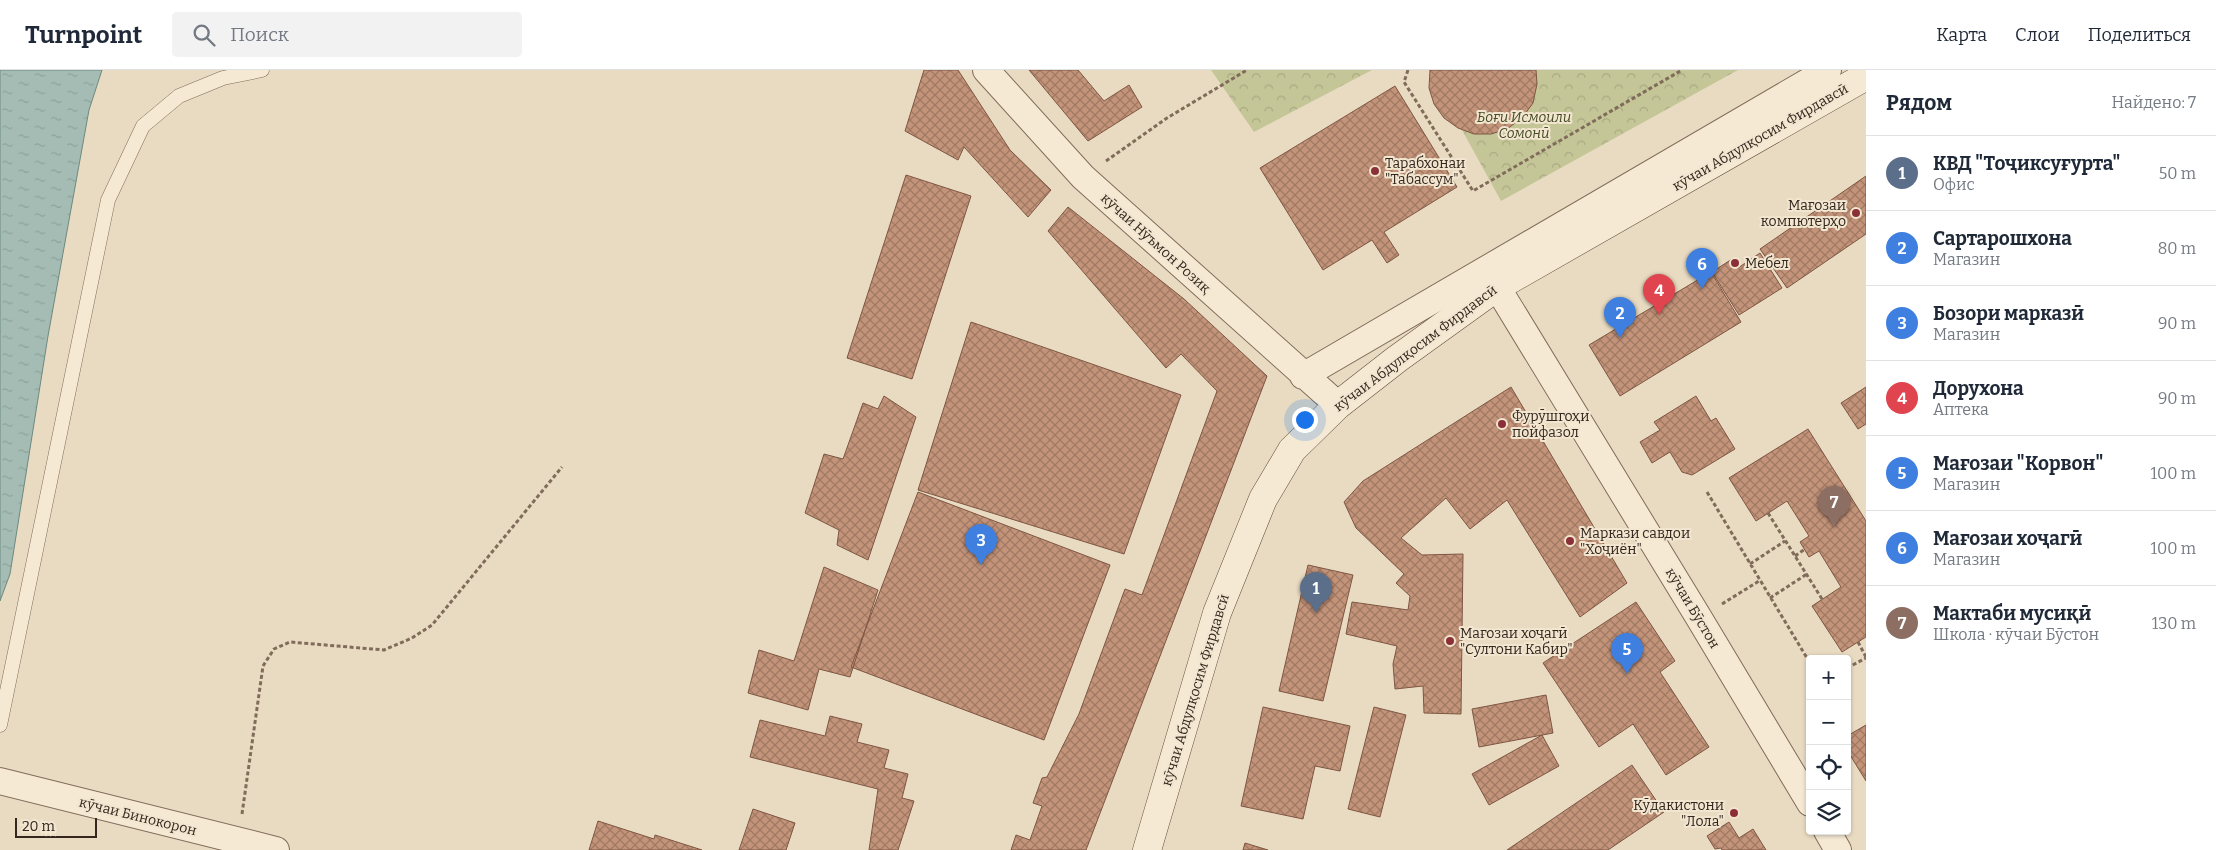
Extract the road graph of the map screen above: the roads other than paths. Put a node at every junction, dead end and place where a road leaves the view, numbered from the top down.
1 (262, 70) edge
2 (986, 70) edge
3 (1828, 70) edge
4 (1866, 76) edge
5 (1496, 287) junction
6 (1304, 376) junction
7 (1338, 405) junction
8 (0, 725) edge
9 (0, 780) edge
10 (1806, 796) edge
11 (1829, 835) edge
12 (276, 850) edge
13 (1147, 850) edge
14 (1838, 850) edge

1 - 8 lane
2 - 6 street, кӯчаи Нӯъмон Розиқ
3 - 6 street
4 - 5 street, кӯчаи Абдулқосим Фирдавсӣ
5 - 7 street, кӯчаи Абдулқосим Фирдавсӣ
5 - 10 street, кӯчаи Бӯстон
6 - 7 street, кӯчаи Нӯъмон Розиқ
7 - 13 street, кӯчаи Абдулқосим Фирдавсӣ
9 - 12 street, кӯчаи Бинокорон
11 - 14 street

